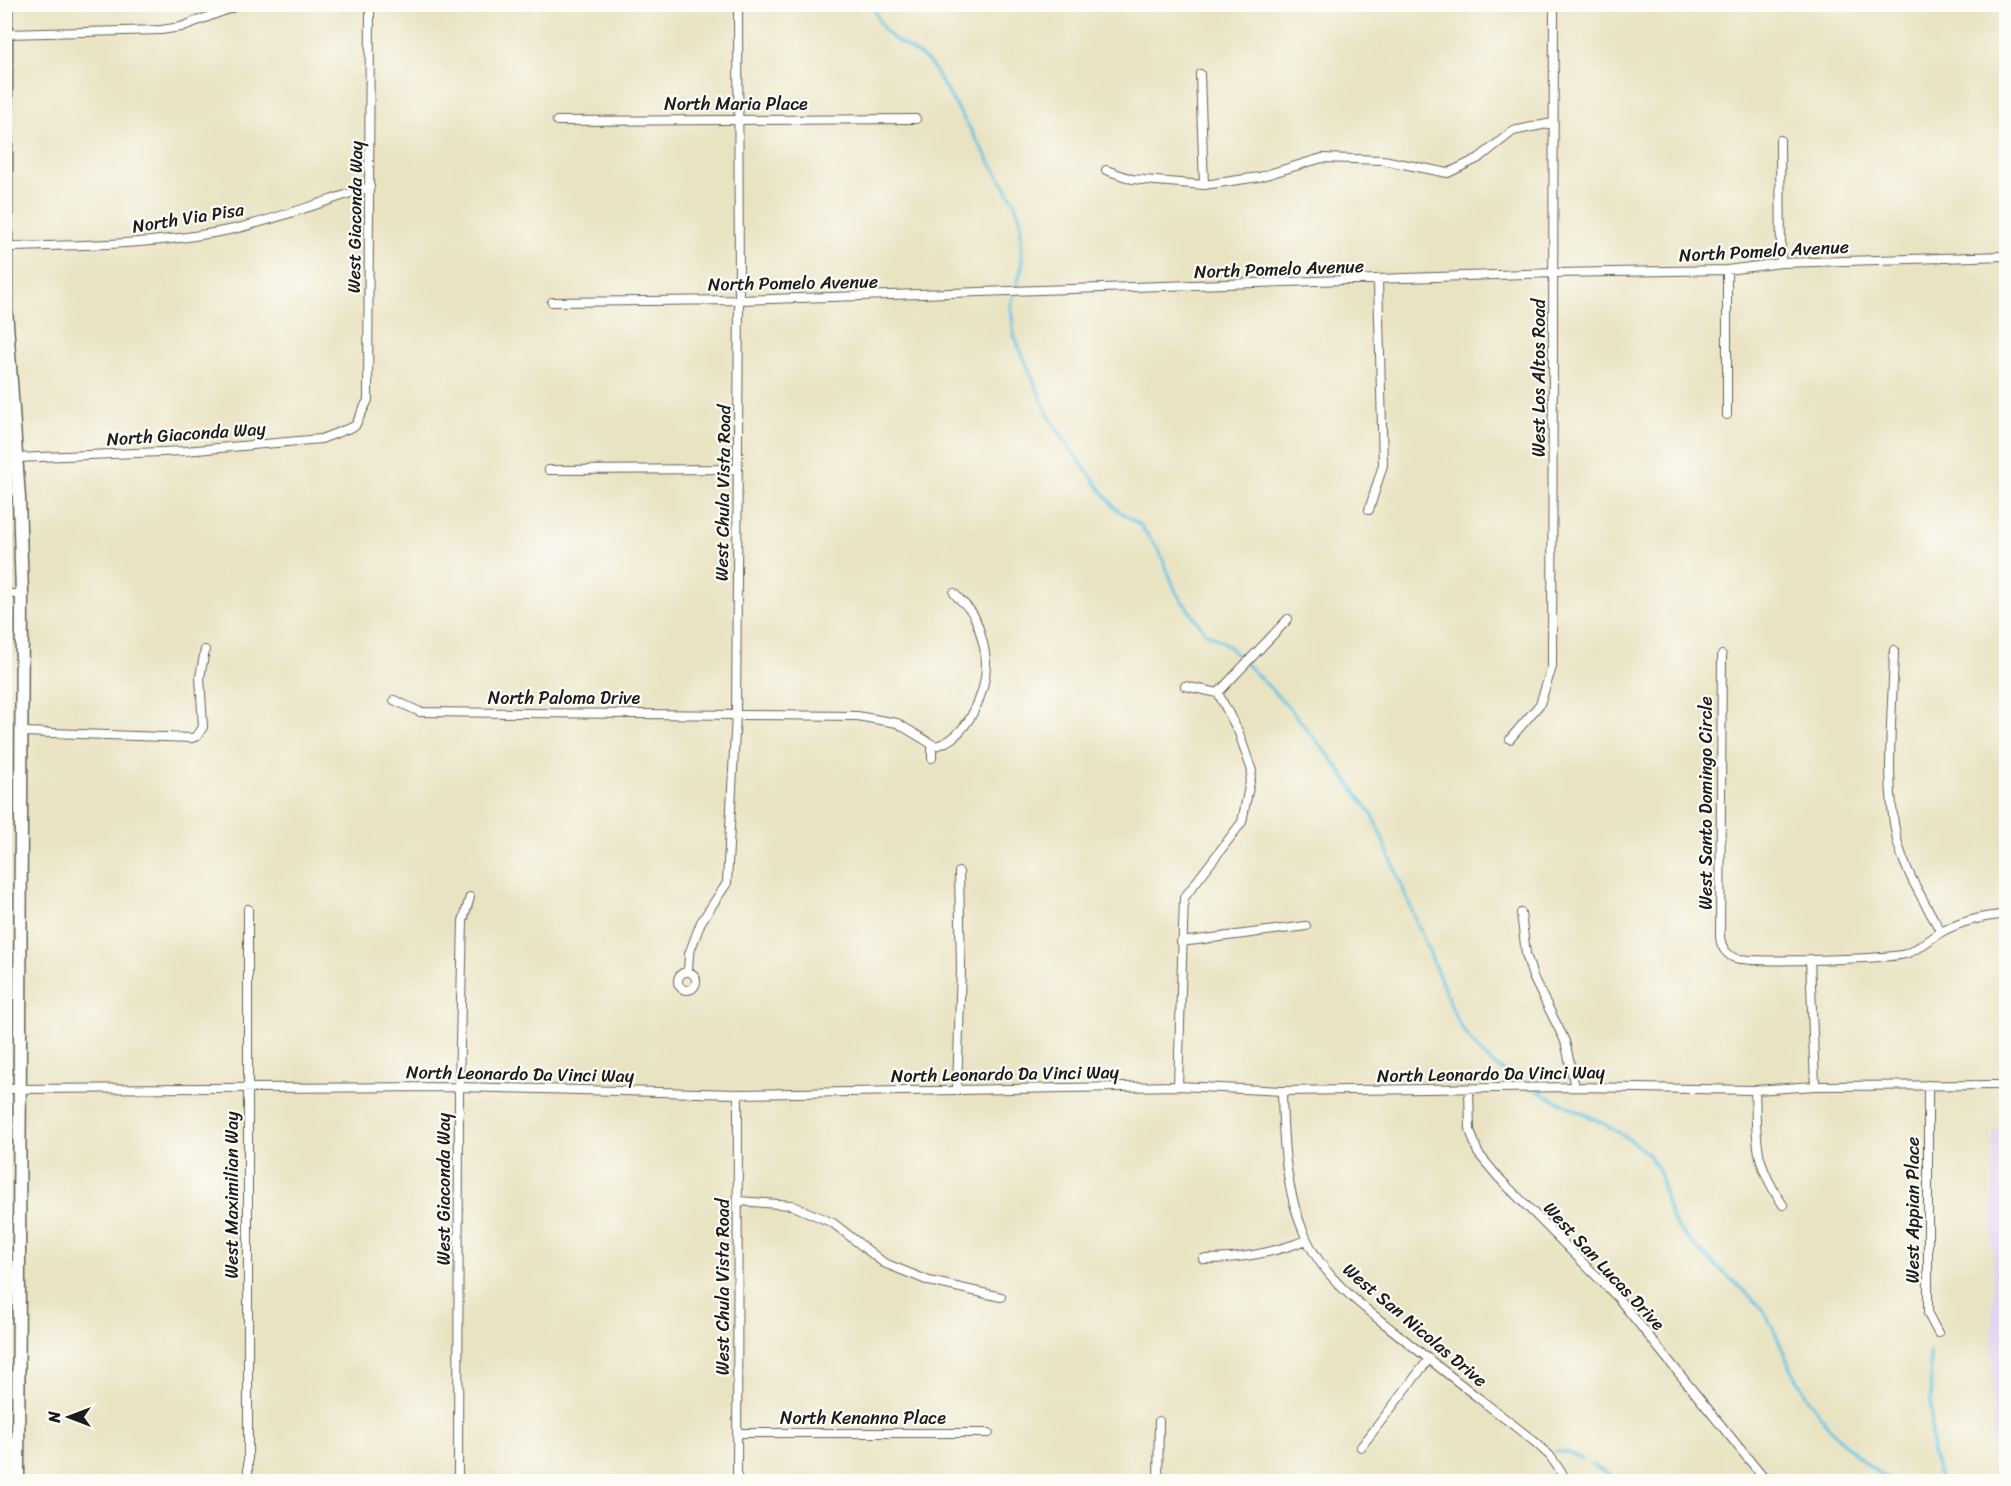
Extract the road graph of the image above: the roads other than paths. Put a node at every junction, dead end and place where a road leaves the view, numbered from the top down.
1 (6, 4) edge
2 (242, 4) edge
3 (370, 4) edge
4 (738, 4) edge
5 (1554, 4) edge
6 (6, 34) junction
7 (1200, 74) dead end
8 (738, 119) junction
9 (916, 119) dead end
10 (557, 121) dead end
11 (1552, 123) junction
12 (1780, 140) dead end
13 (1106, 170) dead end
14 (1204, 184) junction
15 (370, 187) junction
16 (6, 247) junction
17 (2007, 256) edge
18 (1781, 263) junction
19 (1727, 270) junction
20 (1555, 273) junction
21 (1378, 281) junction
22 (740, 300) junction
23 (552, 302) dead end
24 (1727, 415) dead end
25 (354, 426) joint
26 (16, 458) junction
27 (738, 469) junction
28 (549, 470) dead end
29 (1369, 510) dead end
30 (954, 593) dead end
31 (4, 594) edge
32 (22, 594) junction
33 (1288, 619) dead end
34 (205, 651) dead end
35 (1894, 651) dead end
36 (1722, 655) dead end
37 (1185, 686) dead end
38 (1218, 693) junction
39 (394, 700) dead end
40 (736, 714) junction
41 (22, 732) junction
42 (1510, 739) dead end
43 (932, 745) junction
44 (932, 758) dead end
45 (959, 872) dead end
46 (470, 897) dead end
47 (248, 909) dead end
48 (1521, 913) dead end
49 (2007, 915) edge
50 (1306, 926) dead end
51 (1941, 932) junction
52 (1181, 942) junction
53 (1810, 959) junction
54 (688, 972) dead end
55 (1928, 1085) junction
56 (2007, 1085) edge
57 (1178, 1086) junction
58 (1815, 1086) junction
59 (459, 1087) junction
60 (1575, 1087) junction
61 (4, 1089) edge
62 (20, 1089) junction
63 (246, 1089) junction
64 (957, 1089) junction
65 (1469, 1090) junction
66 (1755, 1090) junction
67 (1282, 1091) junction
68 (738, 1094) junction
69 (739, 1201) junction
70 (1783, 1205) dead end
71 (1307, 1240) junction
72 (1203, 1259) dead end
73 (1001, 1297) dead end
74 (1938, 1333) dead end
75 (1429, 1359) junction
76 (1159, 1421) dead end
77 (737, 1433) junction
78 (989, 1433) dead end
79 (1361, 1447) dead end
80 (18, 1482) edge
81 (248, 1482) edge
82 (458, 1482) edge
83 (737, 1482) edge
84 (1158, 1482) edge
85 (1568, 1482) edge
86 (1767, 1482) edge

1 - 6 main road
2 - 6 street
3 - 15 street, West Giaconda Way
4 - 8 street, West Chula Vista Road
5 - 11 street, West Los Altos Road
6 - 16 main road
7 - 14 street
8 - 9 street, North Maria Place
8 - 10 street, North Maria Place
8 - 22 street, West Chula Vista Road
11 - 14 street
11 - 20 street, West Los Altos Road
12 - 18 street
13 - 14 street
15 - 16 street, North Via Pisa
15 - 25 street, West Giaconda Way
16 - 26 main road
17 - 18 street, North Pomelo Avenue
18 - 19 street, North Pomelo Avenue
19 - 20 street, North Pomelo Avenue
19 - 24 street
20 - 21 street, North Pomelo Avenue
20 - 42 street, West Los Altos Road
21 - 22 street, North Pomelo Avenue
21 - 29 street
22 - 23 street, North Pomelo Avenue
22 - 27 street, West Chula Vista Road
25 - 26 street, North Giaconda Way
26 - 32 main road
27 - 28 street
27 - 40 street, West Chula Vista Road
30 - 43 street
31 - 32 street
32 - 41 main road
33 - 38 street
34 - 41 street
35 - 51 street
36 - 53 street, West Santo Domingo Circle
37 - 38 street
38 - 52 street
39 - 40 street, North Paloma Drive
40 - 43 street, North Paloma Drive
40 - 54 street, West Chula Vista Road
41 - 62 main road
43 - 44 street
45 - 64 street
46 - 59 street, West Giaconda Way
47 - 63 street, West Maximilian Way
48 - 60 street
49 - 51 street
50 - 52 street
51 - 53 street
52 - 57 street
53 - 58 street
55 - 56 street, North Leonardo Da Vinci Way
55 - 58 street, North Leonardo Da Vinci Way
55 - 74 street, West Appian Place
57 - 64 street, North Leonardo Da Vinci Way
57 - 67 street, North Leonardo Da Vinci Way
58 - 66 street, North Leonardo Da Vinci Way
59 - 63 street, North Leonardo Da Vinci Way
59 - 68 street, North Leonardo Da Vinci Way
59 - 82 street, West Giaconda Way
60 - 65 street, North Leonardo Da Vinci Way
60 - 66 street, North Leonardo Da Vinci Way
61 - 62 street, North Leonardo Da Vinci Way
62 - 63 street, North Leonardo Da Vinci Way
62 - 80 main road
63 - 81 street, West Maximilian Way
64 - 68 street, North Leonardo Da Vinci Way
65 - 67 street, North Leonardo Da Vinci Way
65 - 86 street, West San Lucas Drive
66 - 70 street
67 - 71 street, West San Nicolas Drive
68 - 69 street, West Chula Vista Road
69 - 73 street
69 - 77 street, West Chula Vista Road
71 - 72 street
71 - 75 street, West San Nicolas Drive
75 - 79 street
75 - 85 street, West San Nicolas Drive
76 - 84 street
77 - 78 street, North Kenanna Place
77 - 83 street, West Chula Vista Road

